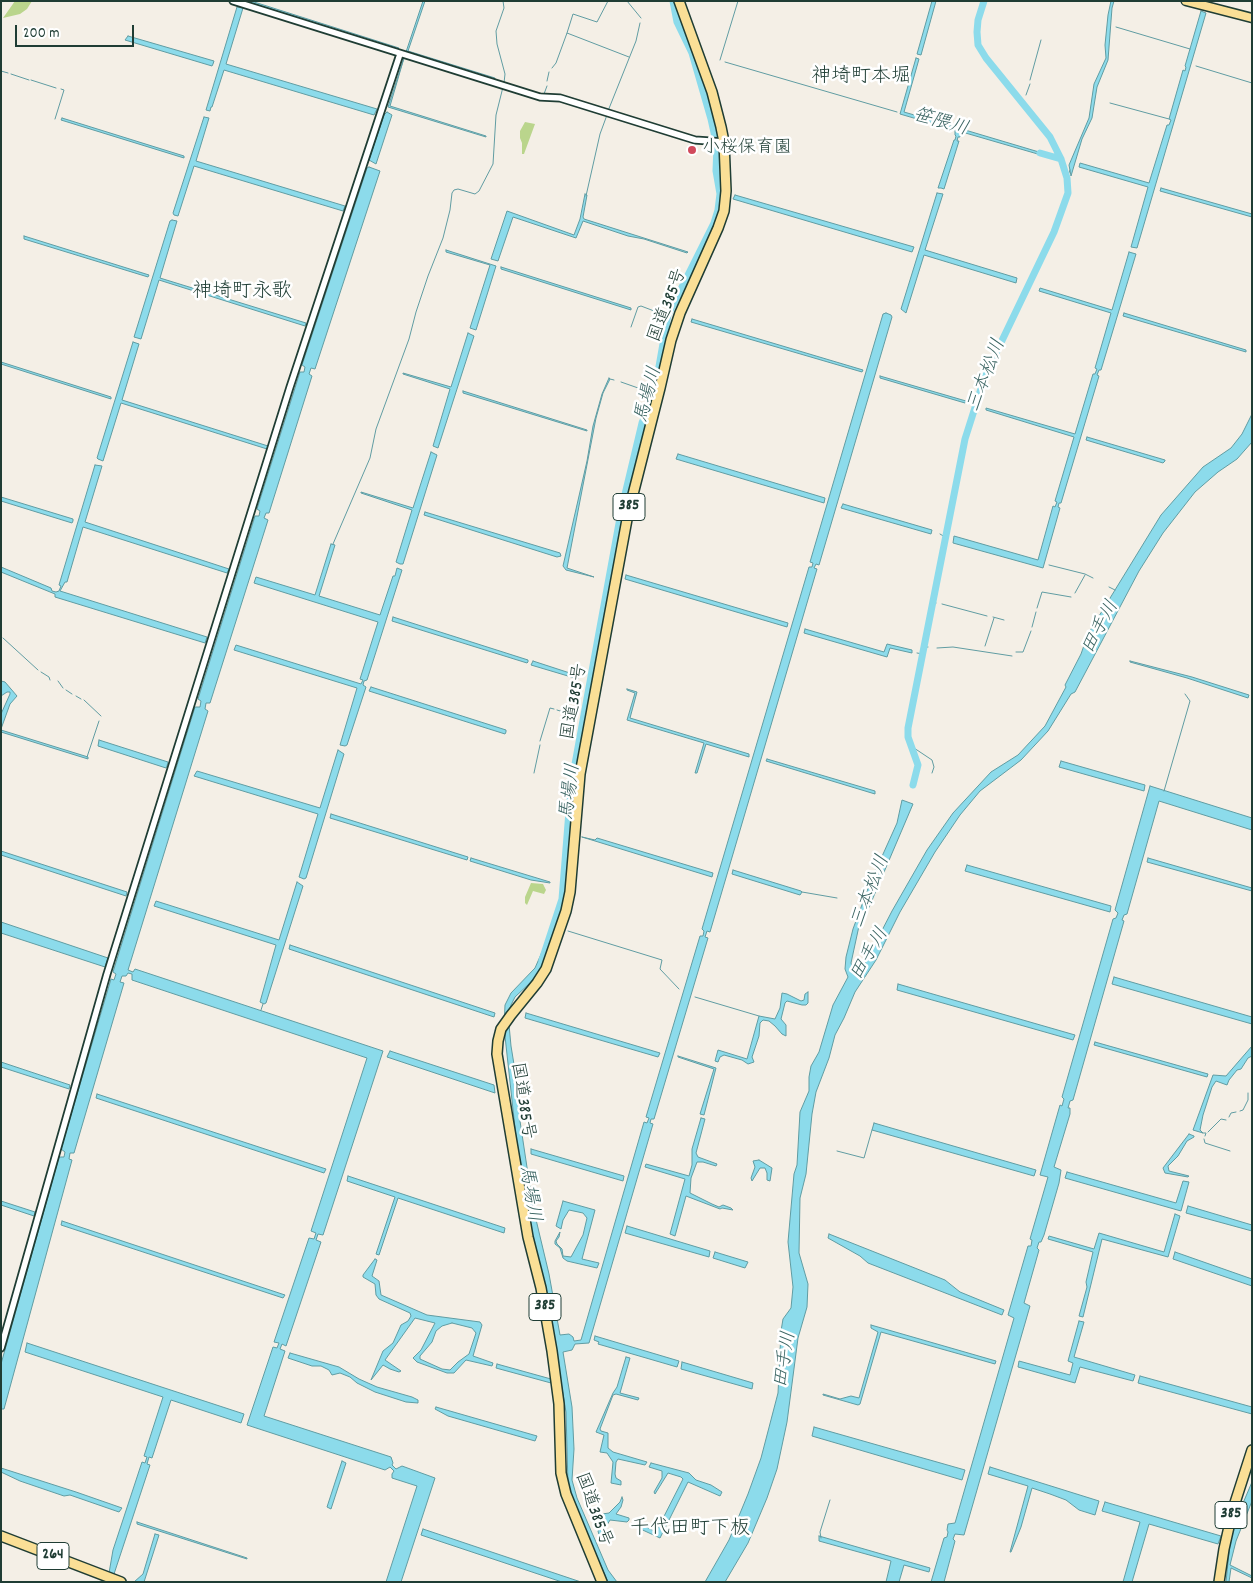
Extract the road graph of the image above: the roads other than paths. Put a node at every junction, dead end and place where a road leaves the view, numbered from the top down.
1 (233, 1) edge
2 (678, 1) edge
3 (1186, 1) edge
4 (1252, 18) edge
5 (400, 54) junction
6 (722, 142) junction
7 (1, 1348) edge
8 (1252, 1450) edge
9 (1, 1536) edge
10 (122, 1582) edge
11 (602, 1582) edge
12 (1220, 1582) edge

1 - 5 street
2 - 6 highway, 国道385号 / 385
3 - 4 main road
5 - 6 street
5 - 7 street
6 - 11 highway, 国道385号 / 385
8 - 12 highway, 385
9 - 10 highway, 264

